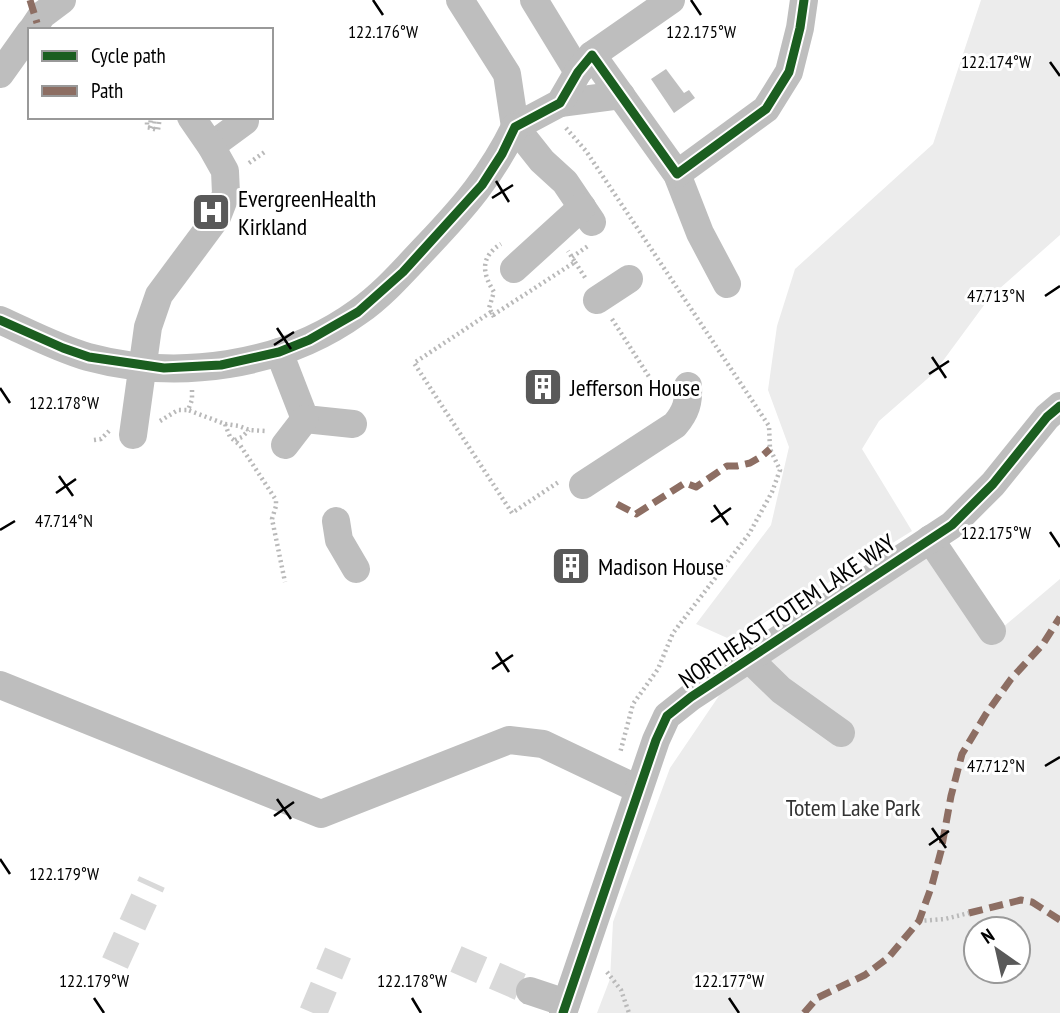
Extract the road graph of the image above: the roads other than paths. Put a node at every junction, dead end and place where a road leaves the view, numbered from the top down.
1 (62, 0) edge
2 (460, 0) edge
3 (534, 0) edge
4 (671, 0) edge
5 (804, 0) edge
6 (33, 28) edge
7 (28, 35) edge
8 (585, 63) junction
9 (0, 74) edge
10 (621, 95) junction
11 (562, 114) junction
12 (192, 119) edge
13 (245, 121) dead end
14 (515, 127) junction
15 (211, 146) junction
16 (677, 174) junction
17 (629, 279) dead end
18 (502, 283) dead end
19 (727, 284) dead end
20 (598, 300) road end
21 (0, 320) edge
22 (279, 352) junction
23 (142, 366) junction
24 (688, 386) dead end
25 (1060, 406) edge
26 (305, 419) junction
27 (353, 424) dead end
28 (133, 435) dead end
29 (278, 439) road end
30 (575, 480) road end
31 (336, 521) dead end
32 (930, 539) junction
33 (356, 569) dead end
34 (992, 631) dead end
35 (749, 659) junction
36 (0, 685) edge
37 (841, 733) dead end
38 (638, 789) junction
39 (530, 991) tunnel mouth
40 (565, 1008) edge

1 - 6 street
2 - 14 street
3 - 8 street
4 - 8 street
5 - 16 street
7 - 9 street
8 - 10 street
8 - 11 street
10 - 11 street
10 - 16 street
11 - 14 street
12 - 15 street
13 - 15 street
14 - 18 street
14 - 22 street
15 - 23 street
16 - 19 street
17 - 20 street
21 - 23 street
22 - 23 street
22 - 26 street
23 - 28 street
24 - 30 street
25 - 32 street, NORTHEAST TOTEM LAKE WAY
26 - 27 street
26 - 29 street
31 - 33 street
32 - 34 street
32 - 35 street, NORTHEAST TOTEM LAKE WAY
35 - 37 street
35 - 38 street, NORTHEAST TOTEM LAKE WAY
36 - 38 street
38 - 40 street, NORTHEAST TOTEM LAKE WAY
39 - 40 street

